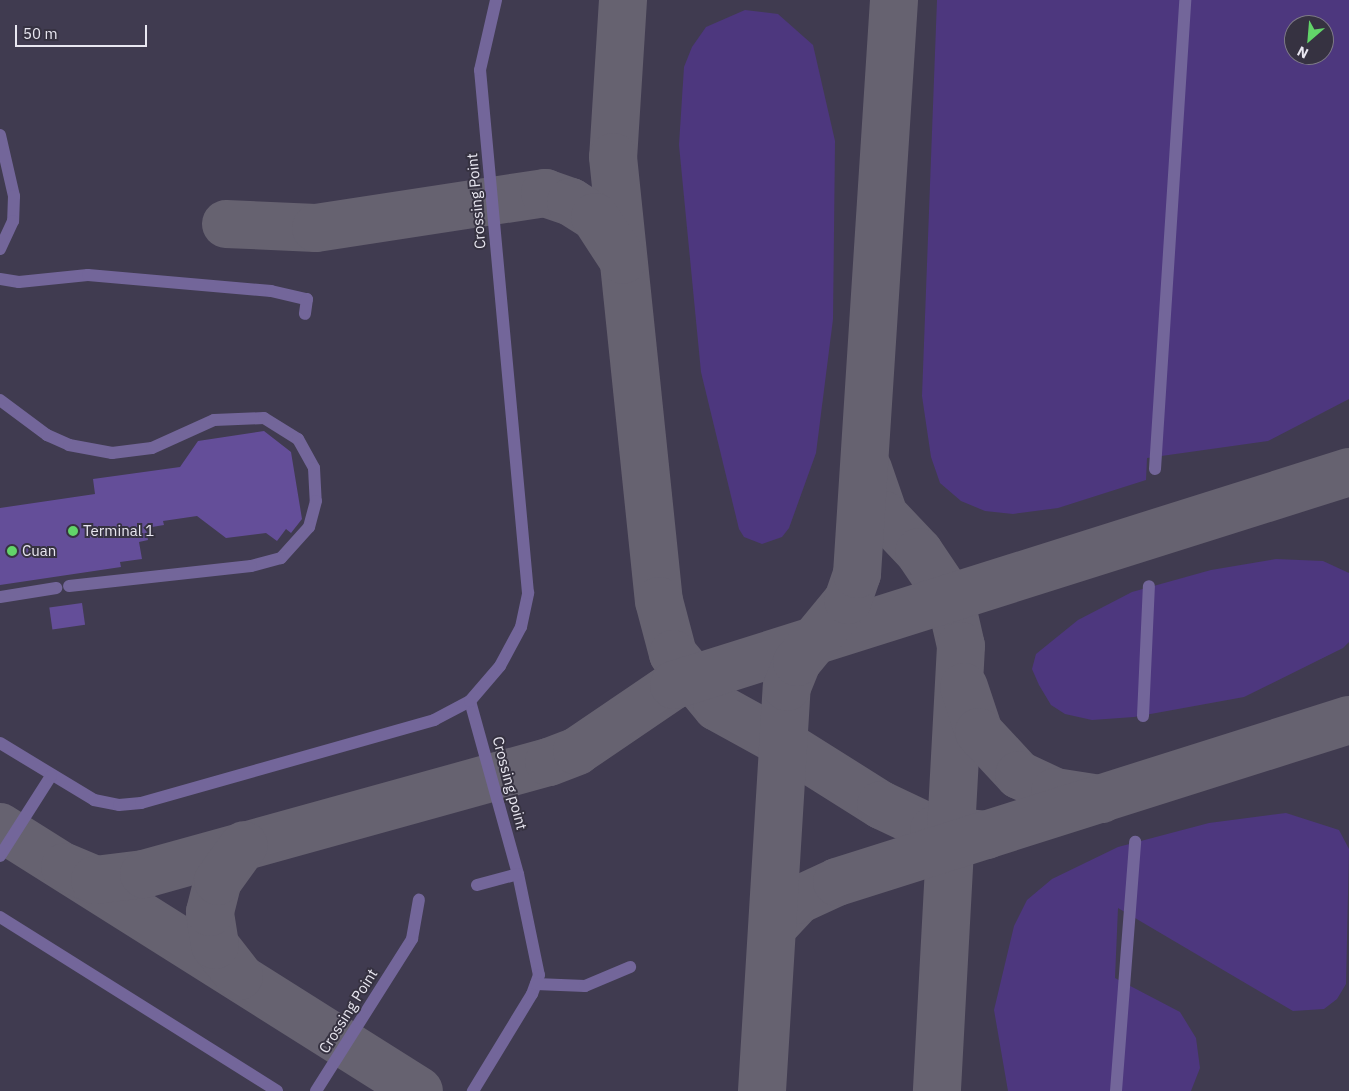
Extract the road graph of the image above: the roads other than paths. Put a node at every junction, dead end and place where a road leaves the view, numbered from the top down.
1 (496, 0) edge
2 (1185, 0) edge
3 (0, 136) edge
4 (0, 249) edge
5 (0, 279) edge
6 (305, 314) dead end
7 (0, 400) edge
8 (1155, 469) dead end
9 (69, 586) dead end
10 (1149, 586) dead end
11 (56, 588) dead end
12 (0, 597) edge
13 (470, 701) junction
14 (1144, 716) dead end
15 (0, 744) edge
16 (51, 776) junction
17 (1135, 842) dead end
18 (0, 856) edge
19 (518, 874) junction
20 (477, 886) dead end
21 (419, 900) dead end
22 (0, 917) edge
23 (630, 967) dead end
24 (536, 984) junction
25 (277, 1091) edge
26 (316, 1091) edge
27 (473, 1091) edge
28 (1116, 1091) edge

1 - 13 lane, Crossing Point
2 - 8 lane
3 - 4 lane
5 - 6 lane
7 - 9 lane
10 - 14 lane
11 - 12 lane
13 - 16 lane
13 - 19 lane, Crossing point
15 - 16 lane
16 - 18 lane
17 - 28 lane
19 - 20 lane
19 - 24 lane, Crossing point
21 - 26 lane, Crossing Point
22 - 25 lane
23 - 24 lane
24 - 27 lane

